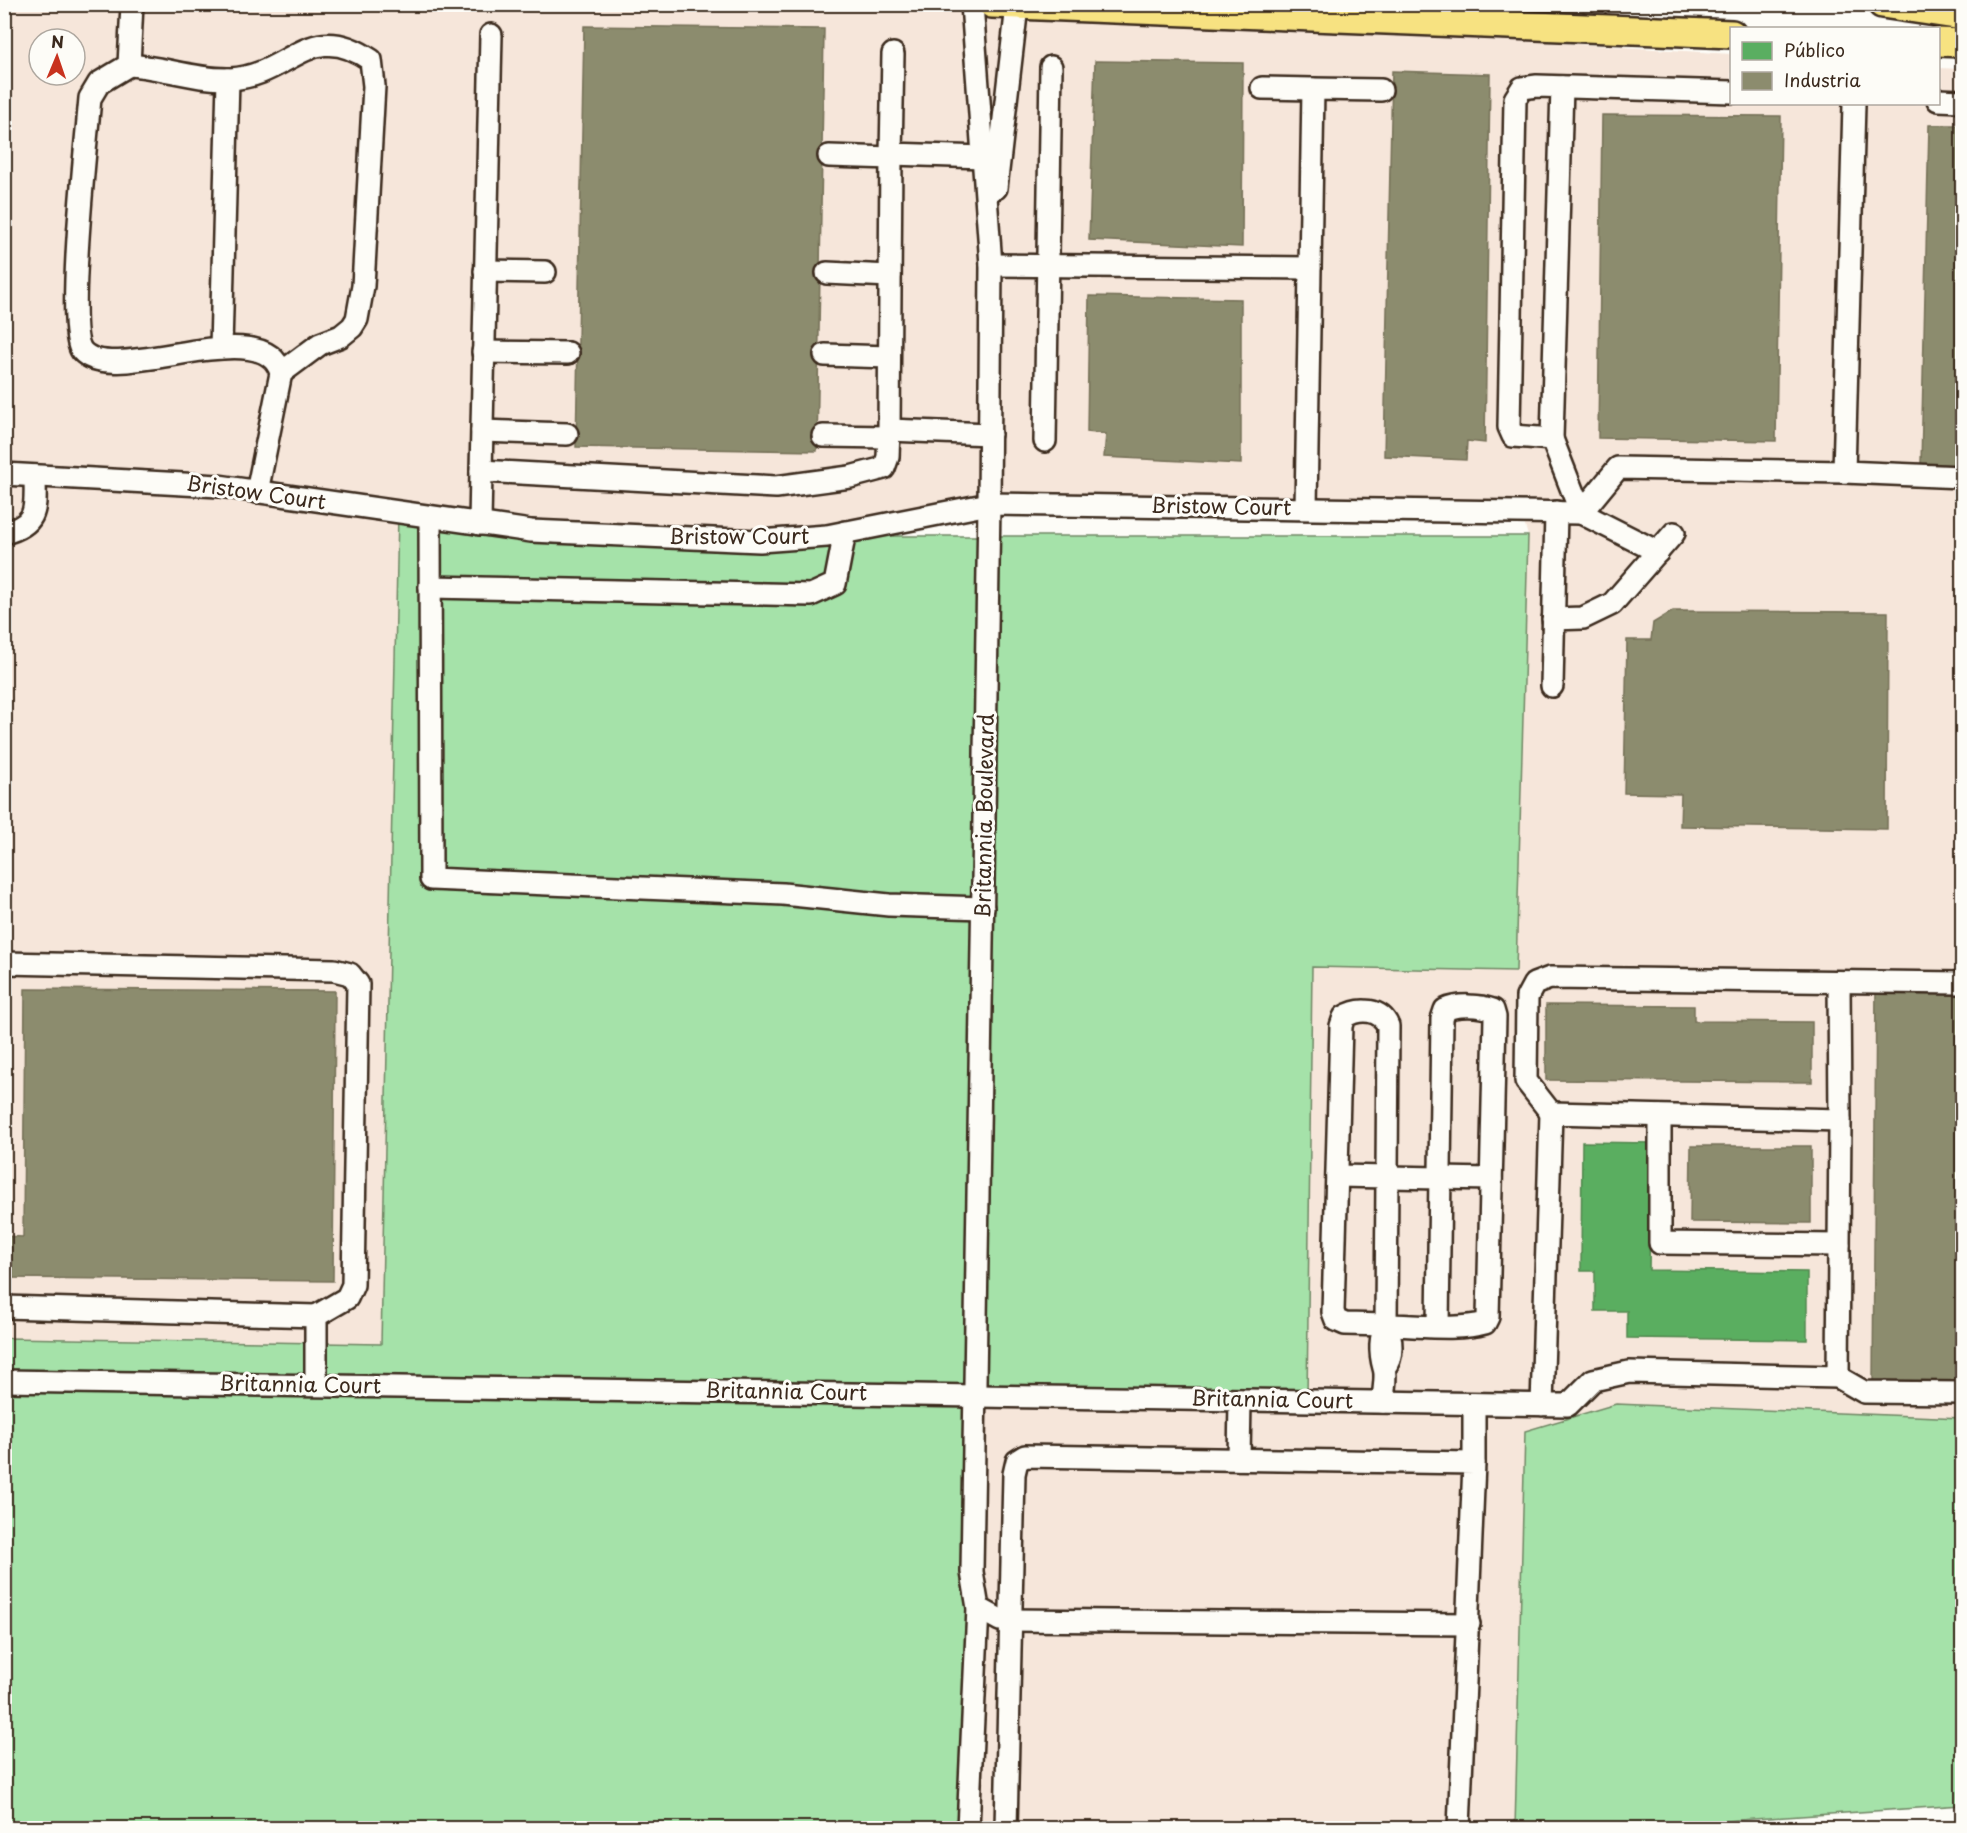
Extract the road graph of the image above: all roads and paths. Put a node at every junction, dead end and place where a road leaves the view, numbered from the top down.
1 (132, 4) edge
2 (972, 4) edge
3 (1882, 4) edge
4 (1009, 5) edge
5 (1962, 16) edge
6 (490, 34) dead end
7 (1730, 34) edge
8 (1940, 42) edge
9 (1962, 43) edge
10 (893, 54) dead end
11 (129, 65) junction
12 (1051, 67) dead end
13 (228, 79) junction
14 (1562, 87) junction
15 (1263, 88) dead end
16 (1313, 89) junction
17 (1381, 90) dead end
18 (1730, 92) edge
19 (1940, 100) edge
20 (1962, 100) edge
21 (1854, 105) edge
22 (829, 156) dead end
23 (892, 156) junction
24 (984, 157) junction
25 (990, 236) junction
26 (991, 265) junction
27 (1048, 265) junction
28 (1310, 268) junction
29 (485, 272) junction
30 (545, 272) dead end
31 (827, 273) dead end
32 (890, 276) junction
33 (221, 348) junction
34 (483, 352) junction
35 (568, 353) dead end
36 (825, 355) dead end
37 (889, 357) junction
38 (281, 373) junction
39 (482, 431) junction
40 (567, 434) dead end
41 (888, 434) junction
42 (990, 434) junction
43 (823, 435) dead end
44 (1552, 439) junction
45 (1046, 441) dead end
46 (481, 471) junction
47 (1844, 472) junction
48 (4, 474) edge
49 (35, 476) junction
50 (1962, 477) edge
51 (258, 492) junction
52 (989, 504) junction
53 (1306, 508) junction
54 (1556, 512) junction
55 (1581, 513) junction
56 (430, 517) junction
57 (480, 524) junction
58 (845, 532) junction
59 (1674, 532) dead end
60 (4, 533) edge
61 (1658, 552) junction
62 (430, 587) junction
63 (1553, 619) junction
64 (1552, 686) dead end
65 (983, 908) junction
66 (4, 963) edge
67 (1839, 981) junction
68 (1962, 983) edge
69 (1551, 1113) junction
70 (1660, 1116) junction
71 (1840, 1120) junction
72 (1337, 1176) junction
73 (1388, 1177) junction
74 (1440, 1178) junction
75 (1491, 1179) junction
76 (1839, 1245) junction
77 (4, 1307) edge
78 (316, 1316) junction
79 (1386, 1325) junction
80 (1438, 1326) junction
81 (1838, 1377) junction
82 (4, 1381) edge
83 (316, 1385) junction
84 (1962, 1393) edge
85 (976, 1395) junction
86 (1240, 1400) junction
87 (1383, 1402) junction
88 (1474, 1404) junction
89 (1542, 1405) junction
90 (1239, 1459) junction
91 (1474, 1462) junction
92 (978, 1608) junction
93 (1011, 1620) junction
94 (1469, 1624) junction
95 (968, 1828) edge
96 (1006, 1828) edge
97 (1459, 1828) edge

1 - 11 street
2 - 24 street, Britannia Boulevard
3 - 5 main road
4 - 7 main road
4 - 25 street, Britannia Boulevard
6 - 29 street
8 - 9 main road
10 - 23 street
11 - 13 street
11 - 33 street
12 - 27 street
13 - 33 street
13 - 38 street
14 - 18 street
14 - 44 street
14 - 44 street
15 - 16 street
16 - 17 street
16 - 28 street
19 - 20 street
21 - 47 street
22 - 23 street
23 - 24 street
23 - 32 street
24 - 25 street, Britannia Boulevard
25 - 26 street, Britannia Boulevard
26 - 27 street
26 - 42 street, Britannia Boulevard
27 - 28 street
27 - 45 street
28 - 53 street
29 - 30 street
29 - 34 street
31 - 32 street
32 - 37 street
33 - 38 street
34 - 35 street
34 - 39 street
36 - 37 street
37 - 41 street
38 - 51 street
39 - 40 street
39 - 46 street
41 - 42 street
41 - 43 street
41 - 46 street
42 - 52 street, Britannia Boulevard
44 - 55 street
46 - 57 street
47 - 50 street
47 - 55 street
48 - 49 street, Bristow Court
49 - 51 street, Bristow Court
49 - 60 street
51 - 56 street, Bristow Court
52 - 53 street, Bristow Court
52 - 58 street, Bristow Court
52 - 65 street, Britannia Boulevard
53 - 54 street, Bristow Court
54 - 55 street, Bristow Court
54 - 63 street
55 - 61 street
56 - 57 street, Bristow Court
56 - 62 street
57 - 58 street, Bristow Court
58 - 62 street
59 - 61 street
61 - 63 street
62 - 65 street
63 - 64 street
65 - 85 street, Britannia Boulevard
66 - 78 street
67 - 68 street
67 - 69 street
67 - 71 street
69 - 70 street
69 - 89 street
70 - 71 street
70 - 76 street
71 - 76 street
72 - 73 street
72 - 73 street
72 - 79 street
73 - 74 street
73 - 79 street
74 - 75 street
74 - 75 street
74 - 80 street
75 - 80 street
76 - 81 street
77 - 78 street
78 - 83 street
79 - 80 street
79 - 87 street
81 - 84 street
81 - 89 street, Britannia Court
82 - 83 street, Britannia Court
83 - 85 street, Britannia Court
85 - 86 street, Britannia Court
85 - 92 street, Britannia Boulevard
86 - 87 street, Britannia Court
86 - 90 street
87 - 88 street, Britannia Court
88 - 89 street, Britannia Court
88 - 91 street
90 - 91 street
90 - 93 street
91 - 94 street
92 - 93 street
92 - 95 street, Britannia Boulevard
93 - 94 street
93 - 96 street
94 - 97 street

